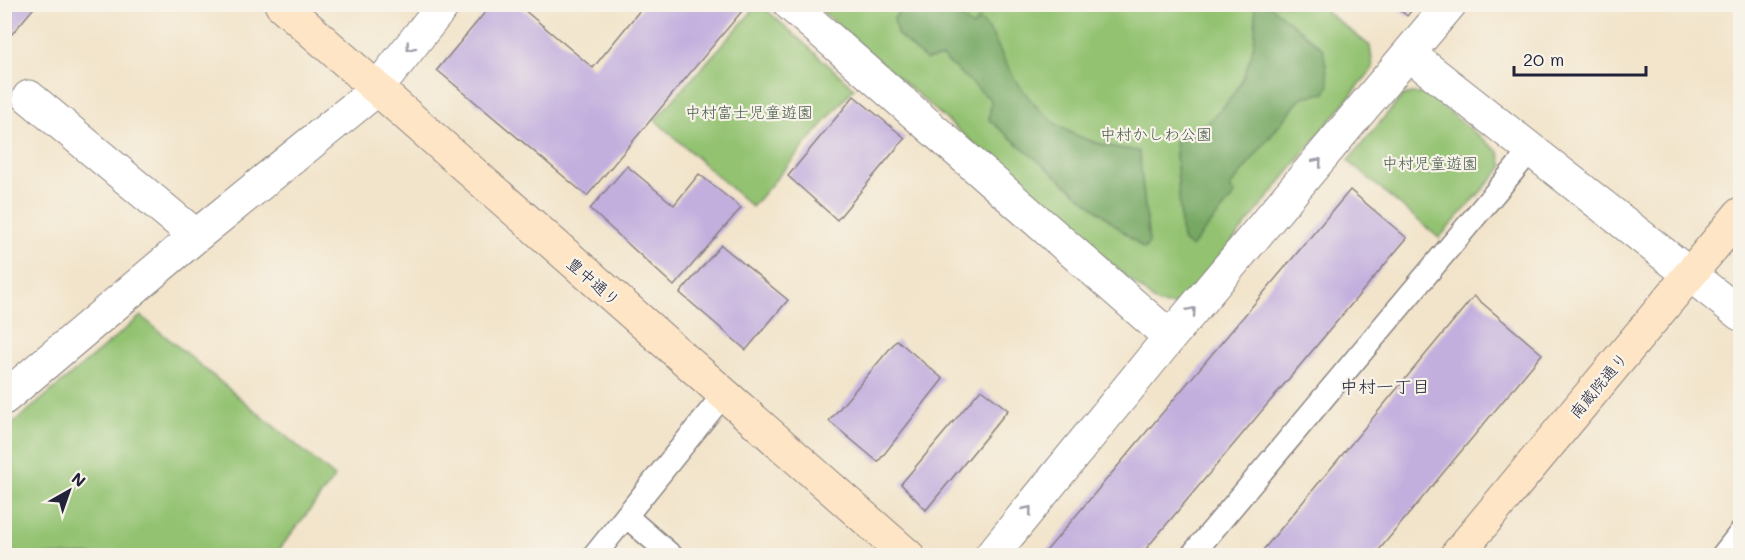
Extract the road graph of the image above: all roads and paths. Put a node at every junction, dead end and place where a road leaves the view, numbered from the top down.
1 (281, 4) edge
2 (444, 4) edge
3 (790, 4) edge
4 (1450, 4) edge
5 (1409, 54) junction
6 (376, 90) junction
7 (29, 97) dead end
8 (1530, 151) junction
9 (1740, 214) edge
10 (196, 236) junction
11 (1690, 274) junction
12 (1740, 314) edge
13 (1170, 337) junction
14 (724, 394) junction
15 (4, 398) edge
16 (626, 516) junction
17 (1740, 534) edge
18 (594, 555) edge
19 (672, 555) edge
20 (908, 555) edge
21 (991, 555) edge
22 (1191, 555) edge
23 (1456, 555) edge
24 (1722, 555) edge

1 - 6 street, 豊中通り
2 -> 6 street
3 - 13 street
4 - 5 street
5 - 8 street
13 -> 5 street
6 - 10 street
6 - 14 street, 豊中通り
7 - 10 street
8 - 11 street
8 - 22 lane
9 - 11 street, 南蔵院通り
10 - 15 street
11 - 12 street
11 - 23 street, 南蔵院通り
21 -> 13 street
14 - 16 lane
14 - 20 street, 豊中通り
16 - 18 lane
16 - 19 lane
17 - 24 lane

